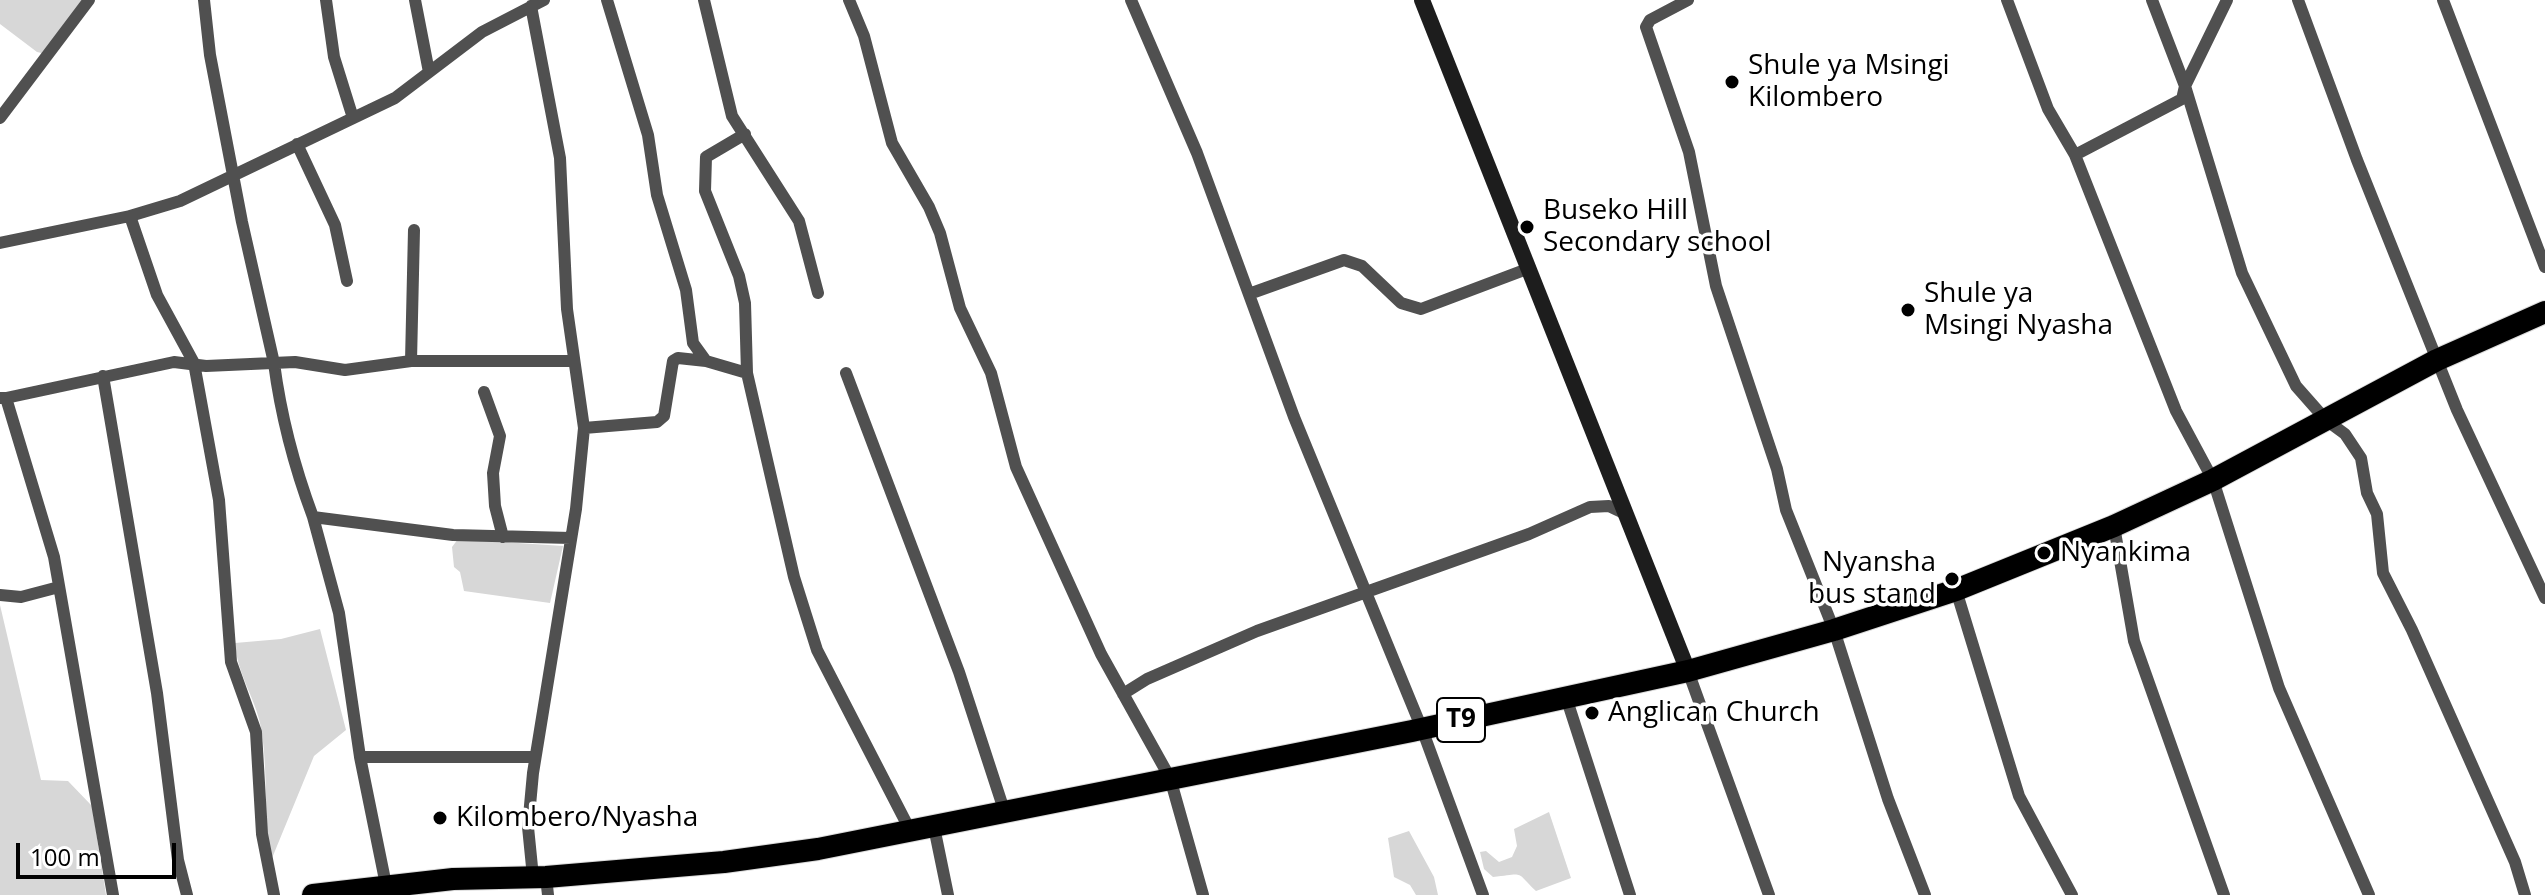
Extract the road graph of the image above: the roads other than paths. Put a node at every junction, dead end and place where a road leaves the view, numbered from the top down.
1 (89, 0) edge
2 (204, 0) edge
3 (326, 0) edge
4 (415, 0) edge
5 (514, 0) edge
6 (544, 0) edge
7 (607, 0) edge
8 (704, 0) edge
9 (849, 0) edge
10 (1131, 0) edge
11 (1422, 0) edge
12 (1688, 0) edge
13 (2007, 0) edge
14 (2152, 0) edge
15 (2227, 0) edge
16 (2298, 0) edge
17 (2443, 0) edge
18 (531, 6) junction
19 (515, 14) junction
20 (429, 72) junction
21 (2185, 86) junction
22 (0, 118) edge
23 (353, 118) junction
24 (745, 134) junction
25 (297, 144) junction
26 (2075, 155) junction
27 (234, 172) junction
28 (130, 216) junction
29 (414, 230) dead end
30 (0, 243) edge
31 (2545, 267) edge
32 (1527, 269) junction
33 (347, 281) dead end
34 (818, 293) dead end
35 (1249, 294) junction
36 (2545, 312) edge
37 (2437, 360) junction
38 (411, 361) junction
39 (572, 361) junction
40 (706, 361) junction
41 (194, 363) junction
42 (274, 363) junction
43 (747, 373) junction
44 (846, 373) dead end
45 (103, 376) junction
46 (484, 392) dead end
47 (3, 398) edge
48 (2326, 420) junction
49 (584, 428) junction
50 (2213, 480) junction
51 (1626, 514) junction
52 (313, 517) junction
53 (2114, 526) junction
54 (503, 537) junction
55 (571, 538) junction
56 (59, 587) junction
57 (1956, 590) junction
58 (1366, 593) junction
59 (0, 595) edge
60 (2545, 598) edge
61 (1834, 630) junction
62 (1688, 671) junction
63 (1123, 694) junction
64 (1566, 697) junction
65 (1422, 729) junction
66 (360, 757) junction
67 (535, 757) junction
68 (1170, 778) junction
69 (1005, 813) junction
70 (934, 827) junction
71 (911, 832) junction
72 (542, 883) edge
73 (386, 885) junction
74 (113, 895) edge
75 (187, 895) edge
76 (274, 895) edge
77 (313, 895) edge
78 (948, 895) edge
79 (1203, 895) edge
80 (1483, 895) edge
81 (1630, 895) edge
82 (1769, 895) edge
83 (1925, 895) edge
84 (2072, 895) edge
85 (2224, 895) edge
86 (2369, 895) edge
87 (2525, 895) edge

1 - 22 street
2 - 27 street
3 - 23 street
4 - 20 street
5 - 19 street
6 - 18 street
7 - 40 street
8 - 24 street
9 - 63 street
10 - 35 street
11 - 32 street
12 - 61 street
13 - 26 street
14 - 21 street
15 - 21 street
16 - 37 street
17 - 31 street
18 - 19 street
18 - 39 street
19 - 20 street
20 - 23 street
21 - 26 street
21 - 48 street
23 - 25 street
24 - 34 street
24 - 43 street
25 - 27 street
25 - 33 street
26 - 50 street
27 - 28 street
27 - 42 street
28 - 30 street
28 - 41 street
29 - 38 street
32 - 35 street
32 - 51 street
35 - 58 street
36 - 37 highway, T9
37 - 48 highway, T9
37 - 60 street
38 - 39 street
38 - 42 street
39 - 49 street
40 - 43 street
40 - 49 street
41 - 42 street
41 - 45 street
41 - 76 street
42 - 52 street
43 - 71 street
44 - 69 street
45 - 47 street
45 - 75 street
46 - 54 street
47 - 56 street
48 - 50 highway, T9
48 - 87 street
49 - 55 street
50 - 53 highway, T9
50 - 86 street
51 - 58 street
51 - 62 street
52 - 54 street
52 - 66 street
53 - 57 highway, T9
53 - 85 street
54 - 55 street
55 - 67 street
56 - 59 street
56 - 74 street
57 - 61 highway, T9
57 - 84 street
58 - 63 street
58 - 65 street
61 - 62 highway, T9
61 - 83 street
62 - 64 highway, T9
62 - 82 street
63 - 68 street
64 - 65 highway, T9
64 - 81 street
65 - 68 highway, T9
65 - 80 street
66 - 67 street
66 - 73 street
67 - 72 street
68 - 69 highway, T9
68 - 79 street
69 - 70 highway, T9
70 - 71 highway, T9
70 - 78 street
71 - 72 highway, T9
72 - 73 highway, T9
73 - 77 highway, T9

